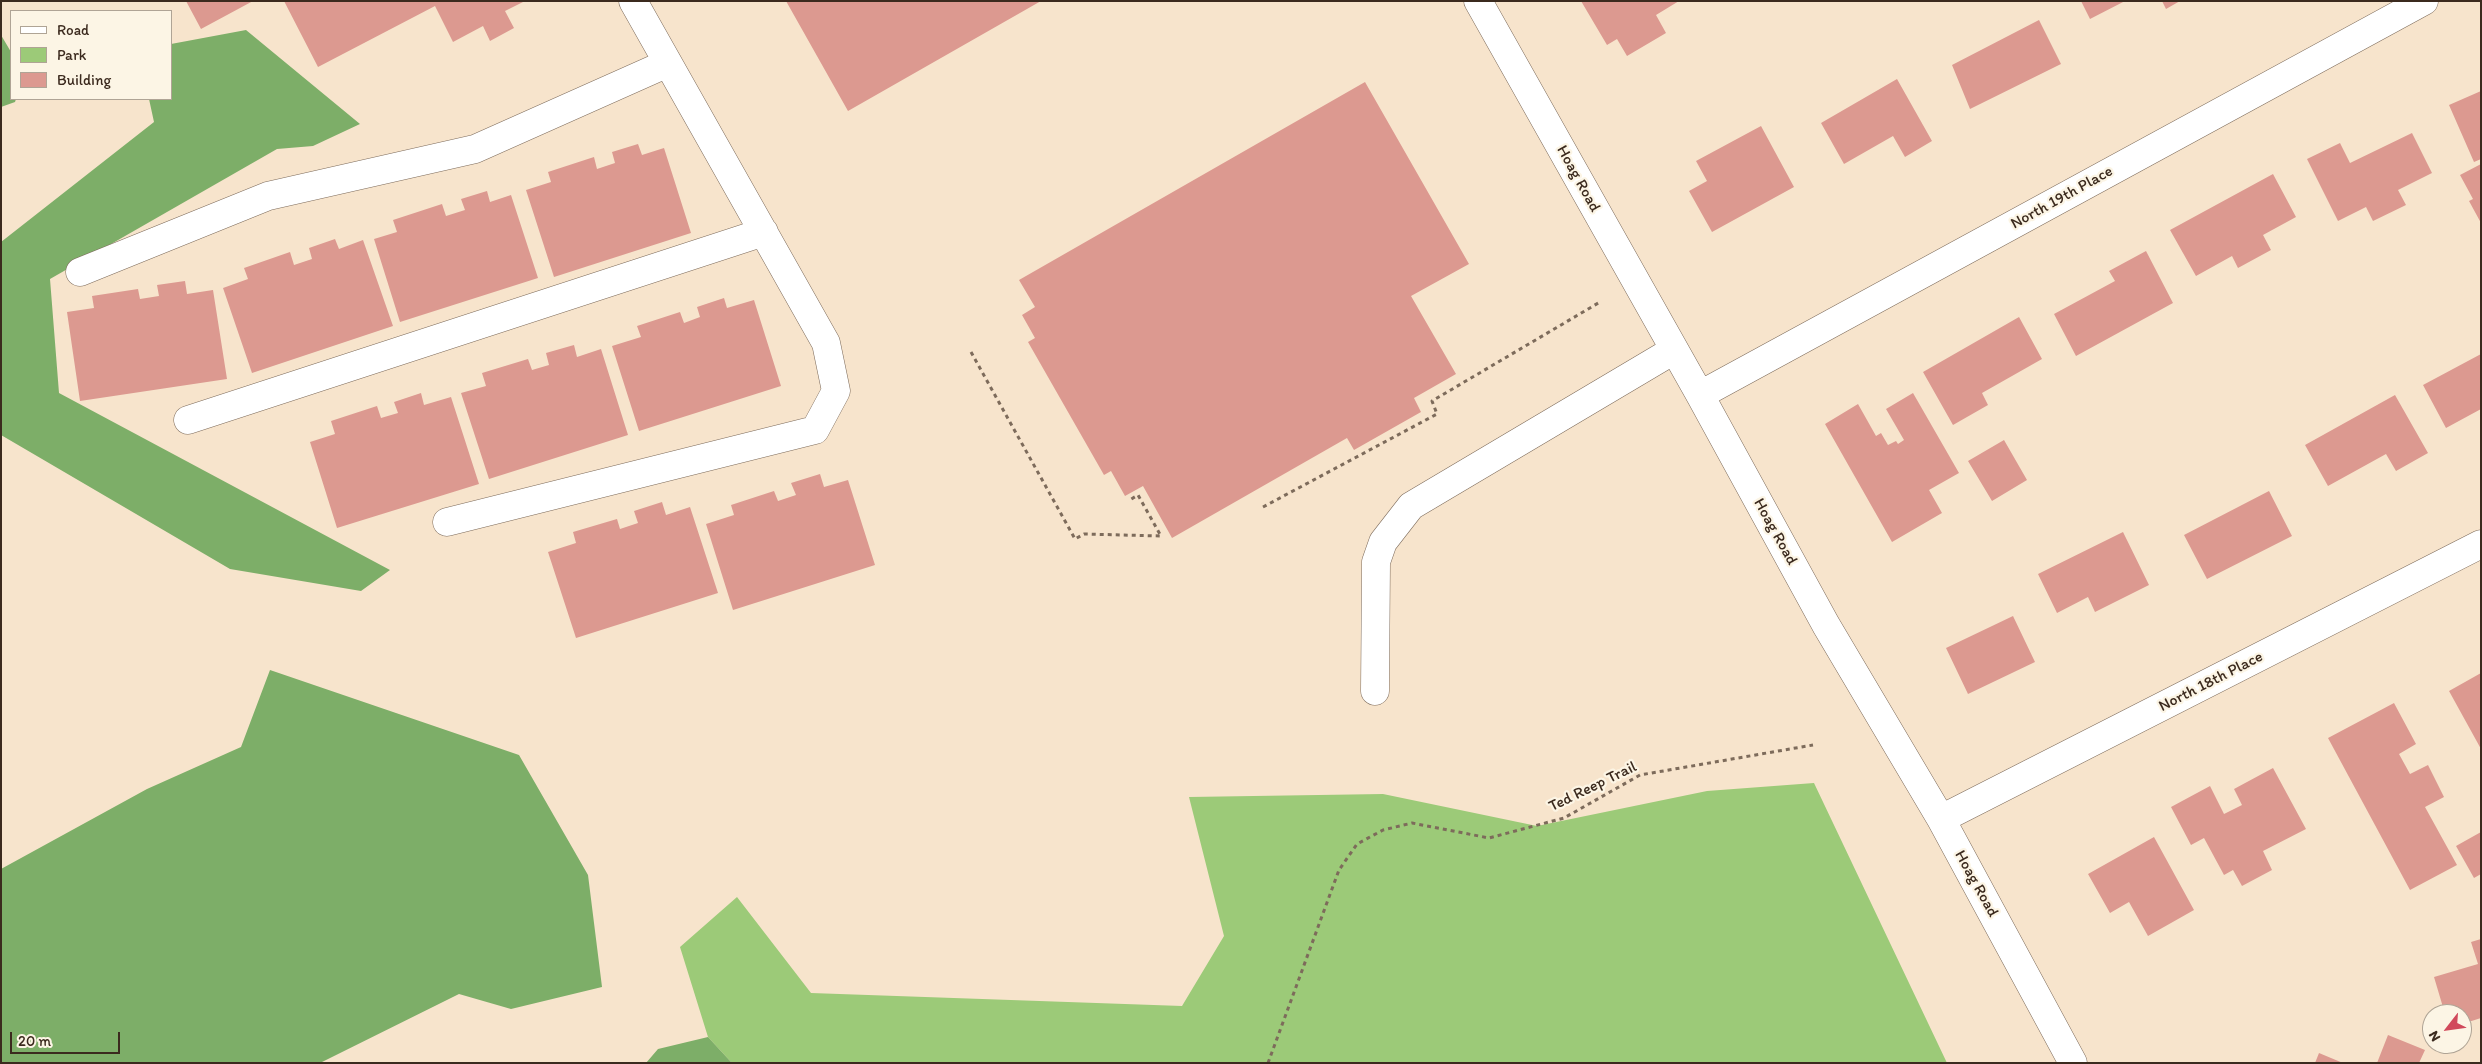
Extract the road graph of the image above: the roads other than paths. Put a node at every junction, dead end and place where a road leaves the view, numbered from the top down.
1 (633, 1) edge
2 (1478, 1) edge
3 (2424, 1) edge
4 (668, 63) junction
5 (764, 232) junction
6 (80, 272) dead end
7 (1674, 350) junction
8 (1700, 396) junction
9 (188, 420) dead end
10 (447, 522) dead end
11 (2481, 544) edge
12 (1375, 691) dead end
13 (1941, 820) junction
14 (2073, 1063) edge

1 - 4 street
2 - 7 street, Hoag Road
3 - 8 street, North 19th Place
4 - 5 street
4 - 6 street
5 - 9 street
5 - 10 street
7 - 8 street, Hoag Road
7 - 12 street
8 - 13 street, Hoag Road
11 - 13 street, North 18th Place
13 - 14 street, Hoag Road

